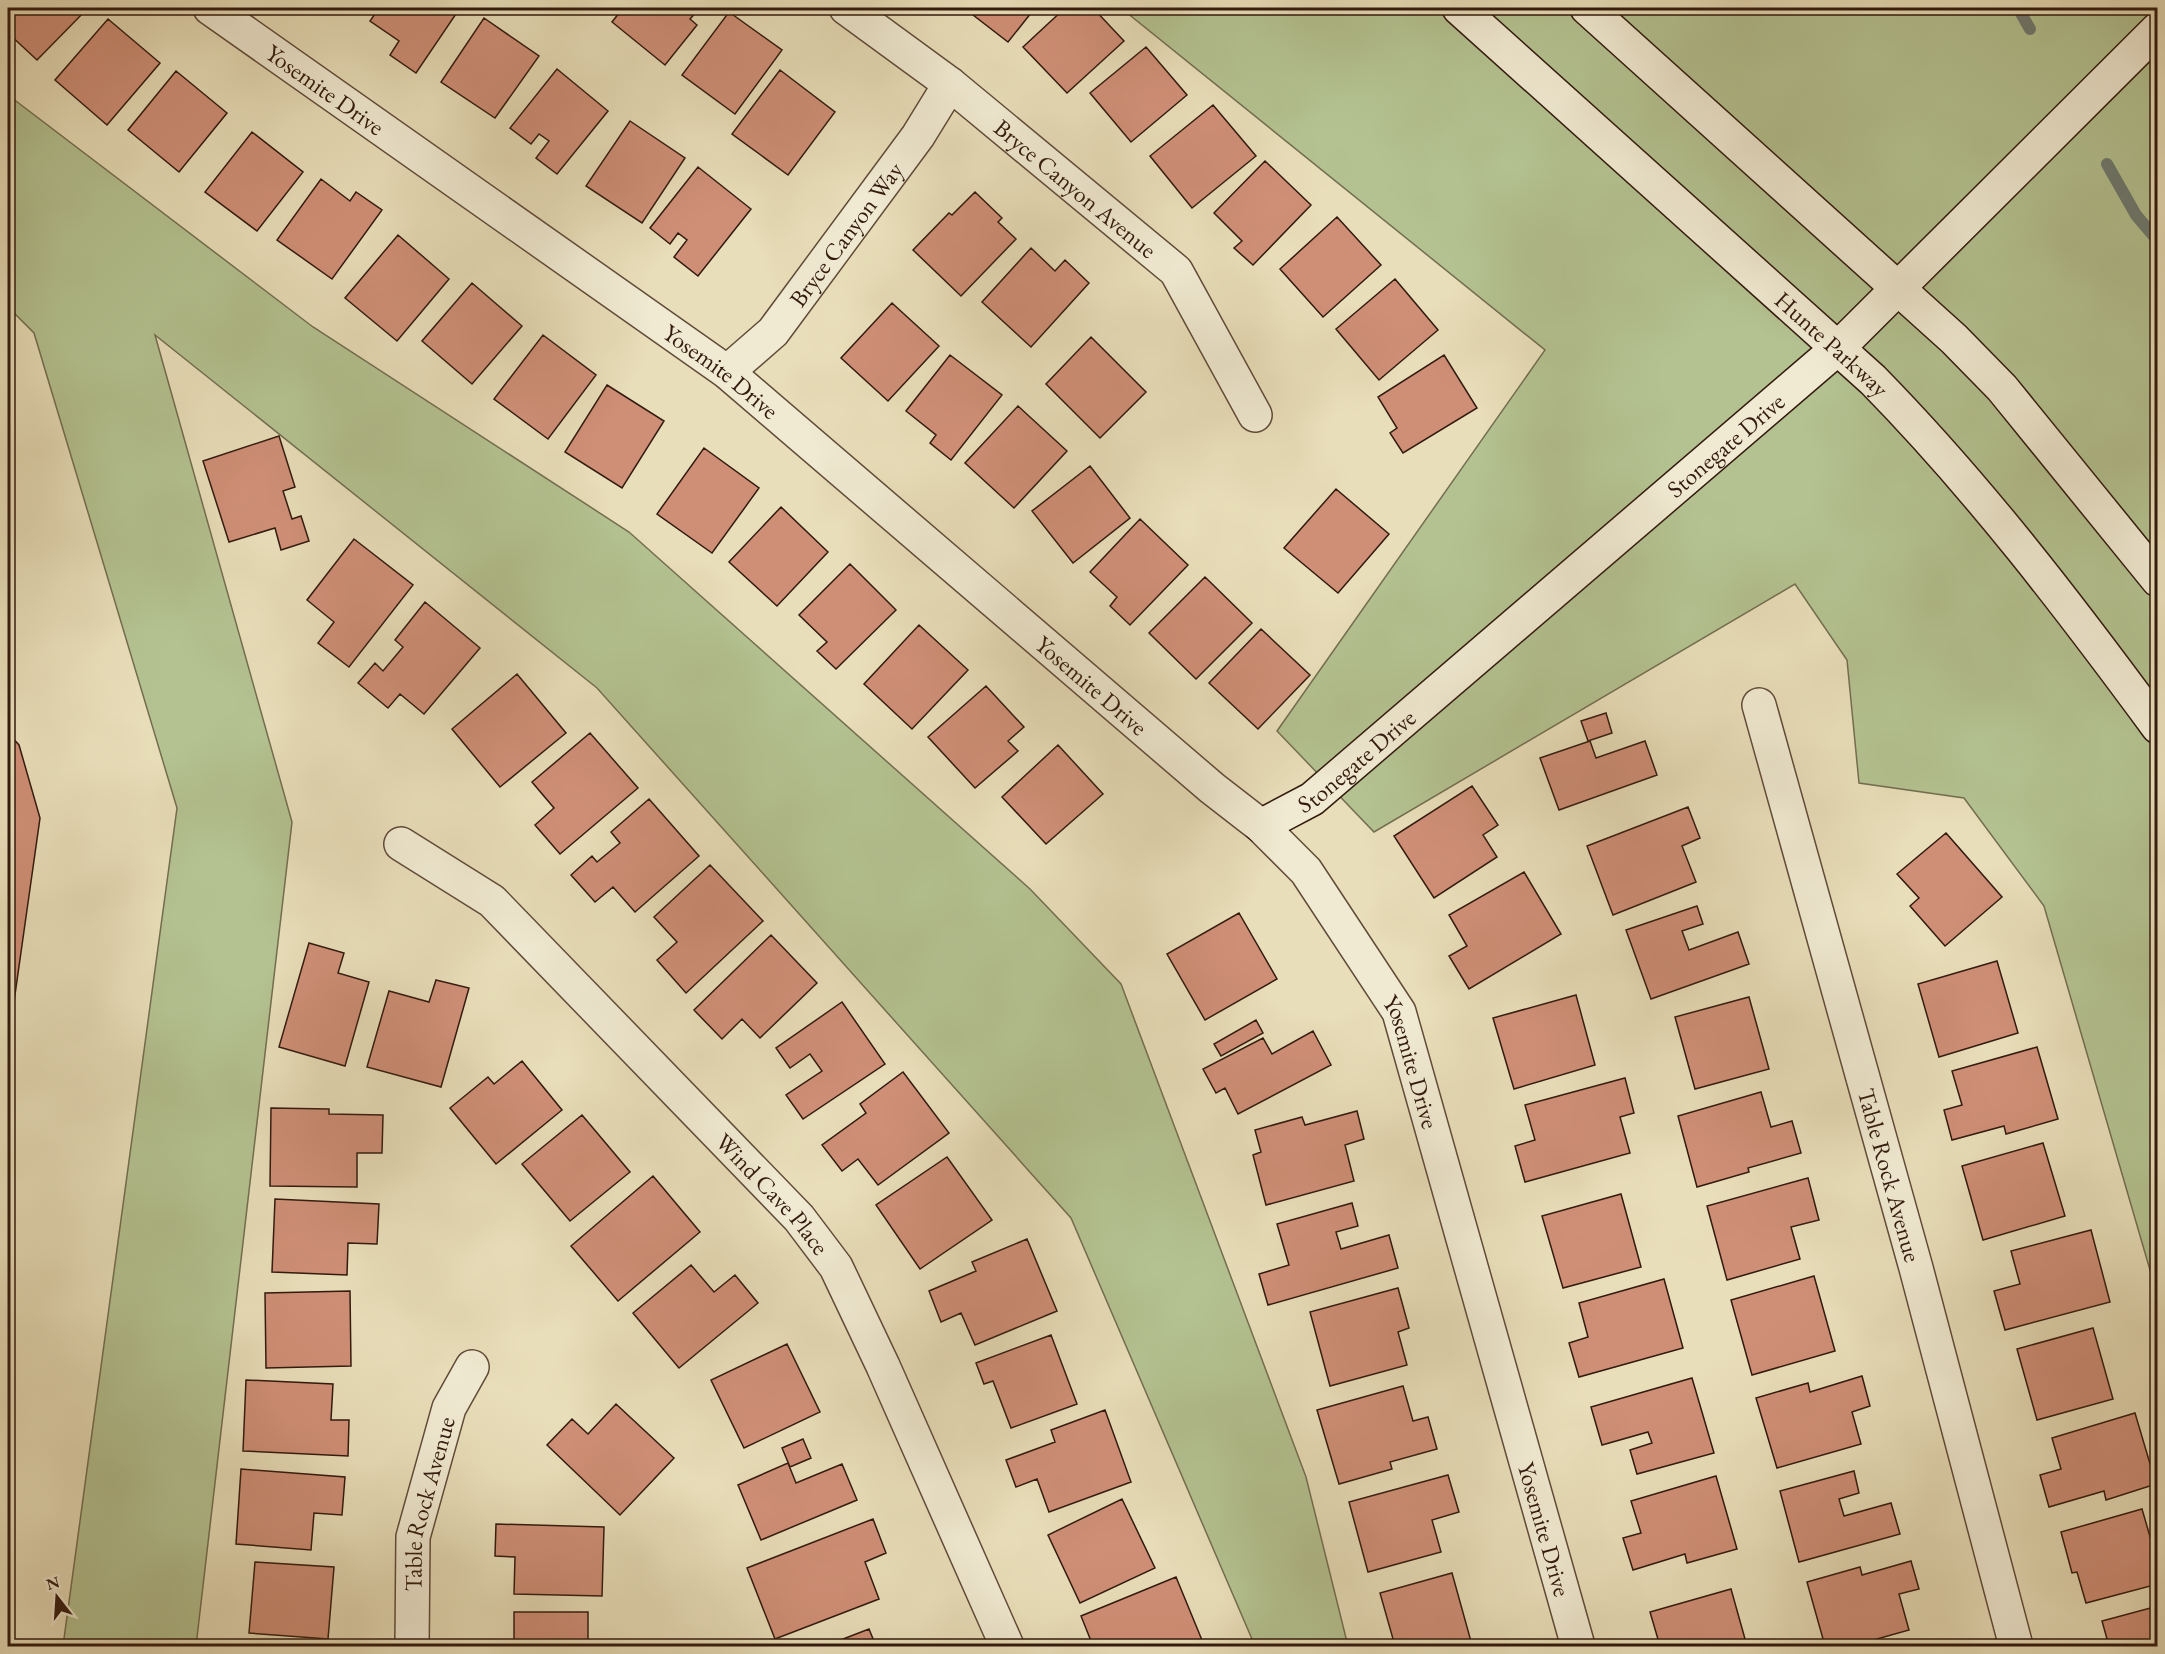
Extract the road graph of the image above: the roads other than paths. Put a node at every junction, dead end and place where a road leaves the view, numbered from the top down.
1 (210, 8) edge
2 (846, 8) edge
3 (1459, 8) edge
4 (1587, 8) edge
5 (2157, 28) edge
6 (950, 84) junction
7 (1899, 289) junction
8 (1838, 348) junction
9 (727, 372) junction
10 (1255, 415) dead end
11 (2157, 580) edge
12 (1759, 705) dead end
13 (2157, 727) edge
14 (1261, 826) junction
15 (401, 844) dead end
16 (472, 1367) dead end
17 (412, 1647) edge
18 (1007, 1647) edge
19 (1578, 1647) edge
20 (2016, 1647) edge

1 - 9 street, Yosemite Drive
2 - 6 street, Bryce Canyon Avenue
3 - 8 street, Hunte Parkway
4 - 7 street
5 - 7 street, Stonegate Drive
6 - 9 street, Bryce Canyon Way
6 - 10 street, Bryce Canyon Avenue
7 - 8 street, Stonegate Drive
7 - 11 street
8 - 13 street, Hunte Parkway
8 - 14 street, Stonegate Drive
9 - 14 street, Yosemite Drive
12 - 20 street, Table Rock Avenue
14 - 19 street, Yosemite Drive
15 - 18 street, Wind Cave Place
16 - 17 street, Table Rock Avenue

